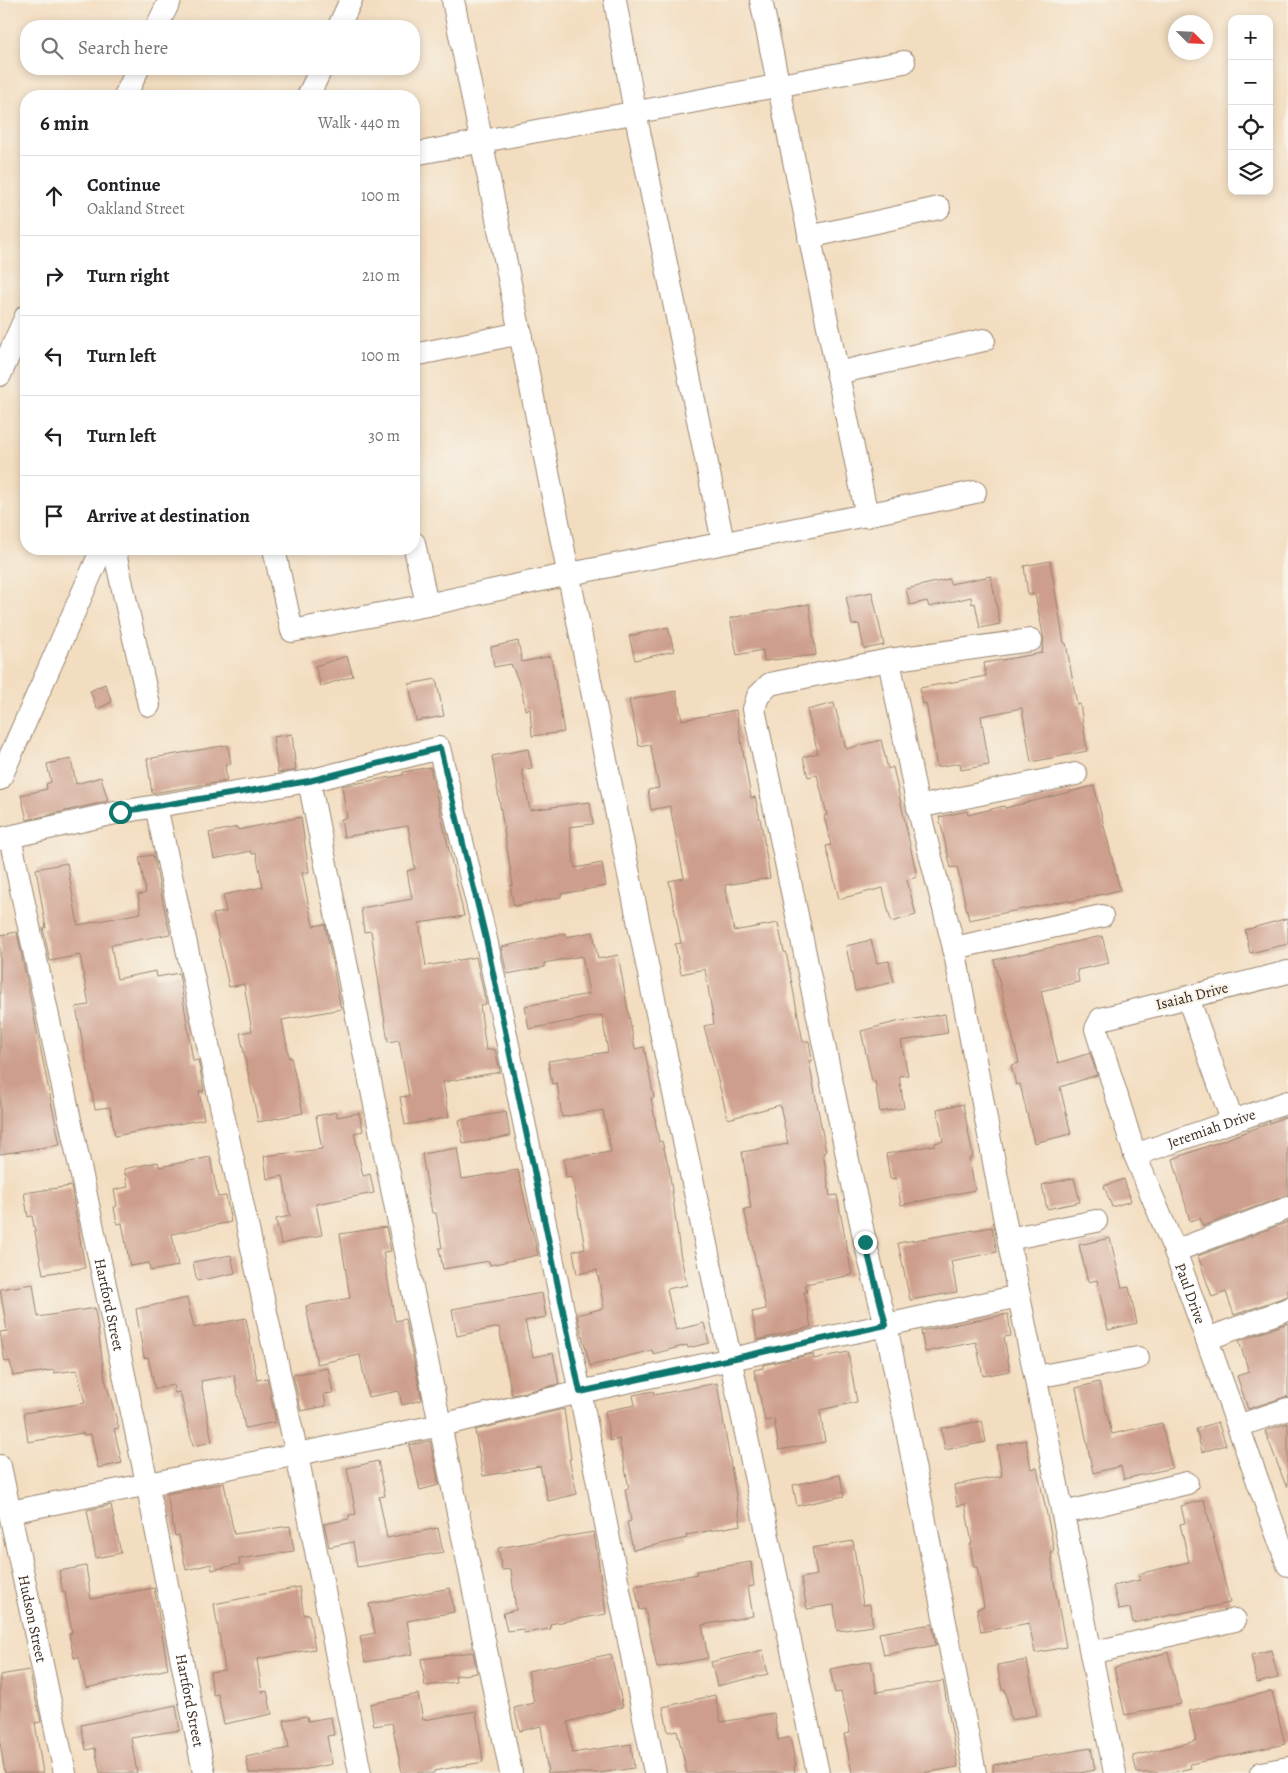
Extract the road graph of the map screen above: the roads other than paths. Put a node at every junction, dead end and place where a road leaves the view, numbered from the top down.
1 (170, 0) edge
2 (351, 0) edge
3 (453, 0) edge
4 (615, 0) edge
5 (761, 0) edge
6 (160, 20) edge
7 (342, 20) edge
8 (904, 62) dead end
9 (135, 75) edge
10 (318, 75) edge
11 (780, 86) junction
12 (128, 90) edge
13 (311, 90) edge
14 (635, 112) junction
15 (482, 140) junction
16 (420, 153) edge
17 (939, 208) dead end
18 (809, 237) junction
19 (20, 330) edge
20 (521, 334) junction
21 (984, 340) dead end
22 (420, 354) edge
23 (837, 373) junction
24 (0, 376) edge
25 (975, 492) dead end
26 (867, 516) junction
27 (723, 542) junction
28 (99, 555) edge
29 (115, 555) edge
30 (275, 555) edge
31 (417, 555) edge
32 (570, 572) junction
33 (427, 605) junction
34 (1031, 640) dead end
35 (889, 660) junction
36 (149, 706) dead end
37 (1076, 774) dead end
38 (0, 779) edge
39 (309, 781) junction
40 (156, 806) junction
41 (918, 807) junction
42 (5, 838) edge
43 (1102, 916) dead end
44 (954, 948) junction
45 (1288, 972) edge
46 (1188, 998) junction
47 (1098, 1023) joint
48 (1288, 1102) edge
49 (1232, 1120) junction
50 (1136, 1155) junction
51 (1288, 1208) edge
52 (1096, 1221) dead end
53 (1009, 1239) junction
54 (1175, 1251) junction
55 (1018, 1296) junction
56 (1288, 1309) edge
57 (886, 1325) junction
58 (1206, 1339) junction
59 (1138, 1358) dead end
60 (732, 1360) junction
61 (1036, 1377) junction
62 (580, 1392) junction
63 (1288, 1409) edge
64 (441, 1425) junction
65 (1238, 1426) junction
66 (297, 1454) junction
67 (0, 1466) edge
68 (147, 1483) junction
69 (1187, 1483) dead end
70 (1279, 1509) edge
71 (10, 1512) junction
72 (1064, 1513) junction
73 (1288, 1565) edge
74 (1235, 1620) dead end
75 (1091, 1653) junction
76 (1288, 1768) edge
77 (65, 1773) edge
78 (204, 1773) edge
79 (360, 1773) edge
80 (510, 1773) edge
81 (655, 1773) edge
82 (818, 1773) edge
83 (975, 1773) edge
84 (1115, 1773) edge
85 (1261, 1773) edge

1 - 6 street
2 - 7 street
3 - 15 street
4 - 14 street
5 - 11 street
8 - 11 street
9 - 12 street
10 - 13 street
11 - 14 street
11 - 18 street
14 - 15 street
14 - 27 street
15 - 16 street
15 - 20 street
17 - 18 street
18 - 23 street
19 - 24 street
20 - 22 street
20 - 32 street
21 - 23 street
23 - 26 street
25 - 26 street
26 - 27 street
27 - 32 street
28 - 38 street
29 - 36 street
30 - 33 street
31 - 33 street
32 - 33 street
32 - 60 street
34 - 35 street
35 - 41 street
35 - 57 street
37 - 41 street
39 - 40 street
39 - 62 street
39 - 64 street
40 - 42 street
40 - 66 street
41 - 44 street
42 - 68 street, Hartford Street
43 - 44 street
44 - 53 street
45 - 46 street, Isaiah Drive
46 - 47 street, Isaiah Drive
46 - 49 street
47 - 50 street, Paul Drive
48 - 49 street, Jeremiah Drive
49 - 50 street, Jeremiah Drive
50 - 54 street, Paul Drive
51 - 54 street
52 - 53 street
53 - 55 street
54 - 58 street, Paul Drive
55 - 57 street
55 - 61 street
56 - 58 street
57 - 60 street
57 - 83 street
58 - 65 street, Paul Drive
59 - 61 street
60 - 62 street
60 - 82 street
61 - 72 street
62 - 64 street
62 - 81 street
63 - 65 street
64 - 66 street
64 - 80 street
65 - 70 street, Paul Drive
66 - 68 street
66 - 79 street
67 - 71 street, Hudson Street
68 - 71 street
68 - 78 street, Hartford Street
69 - 72 street
70 - 73 street, Paul Drive
71 - 77 street, Hudson Street
72 - 75 street
74 - 75 street
75 - 84 street
76 - 85 street

